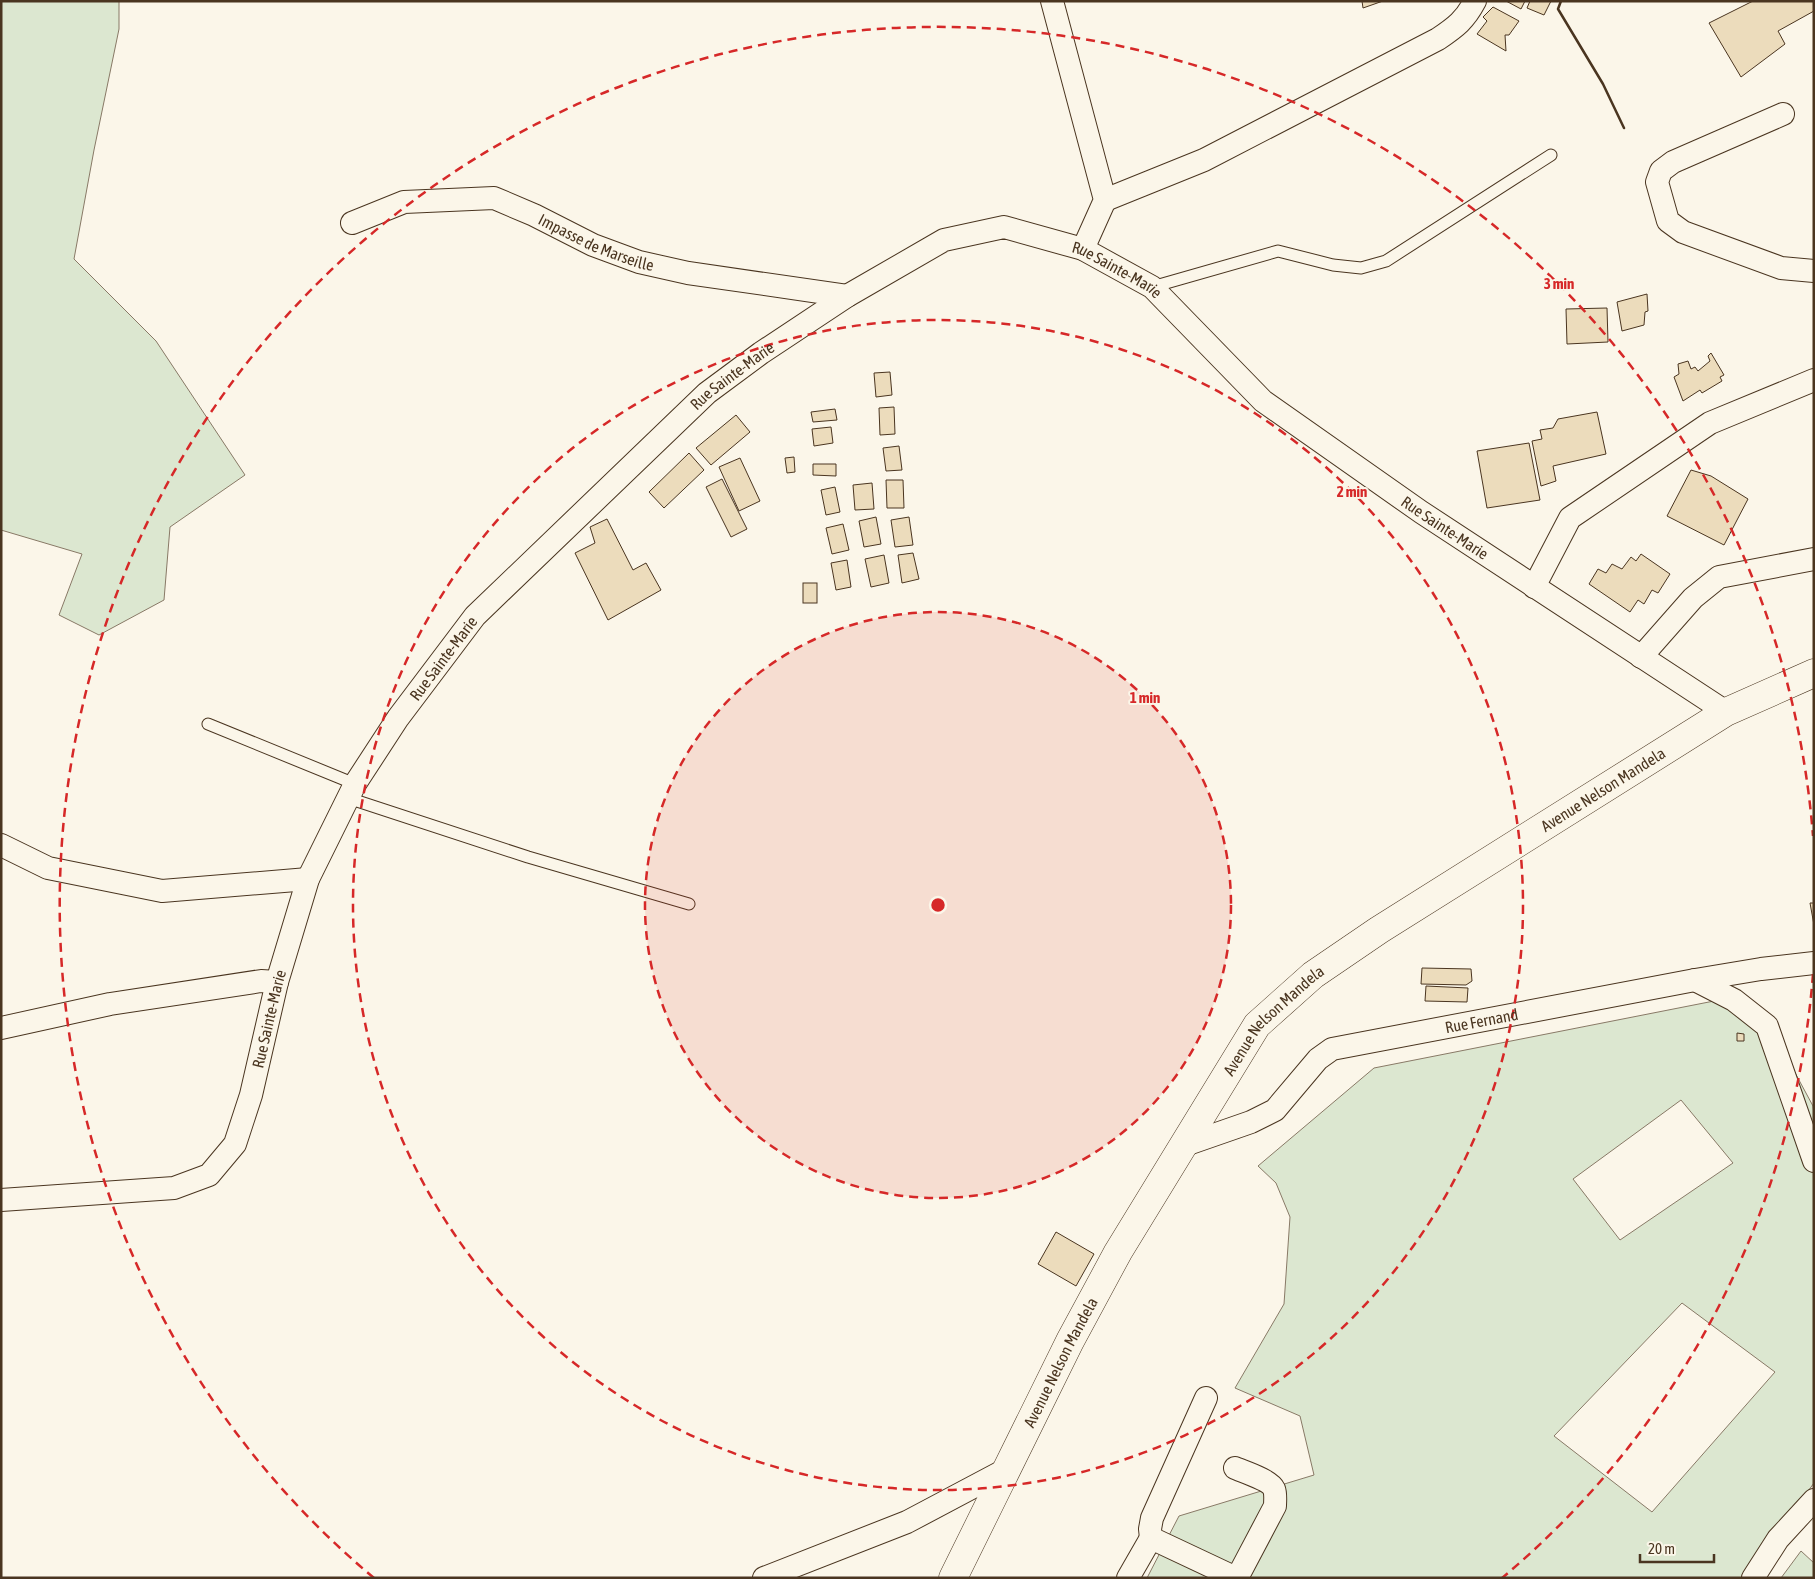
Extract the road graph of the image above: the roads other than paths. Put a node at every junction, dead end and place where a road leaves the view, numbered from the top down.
1 (1052, 1) edge
2 (1475, 1) edge
3 (1783, 114) dead end
4 (1551, 155) dead end
5 (1105, 200) junction
6 (352, 223) dead end
7 (1083, 249) junction
8 (1814, 271) edge
9 (1152, 288) junction
10 (847, 296) junction
11 (1814, 380) edge
12 (1814, 558) edge
13 (1534, 587) junction
14 (1642, 657) junction
15 (1814, 673) edge
16 (1726, 712) junction
17 (208, 724) dead end
18 (352, 791) junction
19 (1, 845) edge
20 (308, 879) junction
21 (689, 904) dead end
22 (1814, 963) edge
23 (1695, 980) junction
24 (277, 982) junction
25 (1, 1028) edge
26 (1182, 1146) junction
27 (1814, 1161) edge
28 (1, 1200) edge
29 (1206, 1398) dead end
30 (1235, 1468) dead end
31 (1007, 1469) junction
32 (1814, 1500) edge
33 (1151, 1538) junction
34 (764, 1578) edge
35 (954, 1578) edge
36 (1128, 1578) edge
37 (1237, 1578) edge
38 (1753, 1578) edge

1 - 5 street
2 - 5 street
3 - 8 street
4 - 9 lane
5 - 7 street
6 - 10 street, Impasse de Marseille
7 - 9 street, Rue Sainte-Marie
7 - 10 street, Rue Sainte-Marie
9 - 13 street, Rue Sainte-Marie
10 - 18 street, Rue Sainte-Marie
11 - 13 street
12 - 14 street
13 - 14 street, Rue Sainte-Marie
14 - 16 street, Rue Sainte-Marie
15 - 16 street, Avenue Nelson Mandela
16 - 26 street, Avenue Nelson Mandela
17 - 18 lane
18 - 20 street, Rue Sainte-Marie
18 - 21 lane
19 - 20 street
20 - 24 street, Rue Sainte-Marie
22 - 23 street, Rue Fernand
23 - 26 street, Rue Fernand
23 - 27 street
24 - 25 street
24 - 28 street, Rue Sainte-Marie
26 - 31 street, Avenue Nelson Mandela
29 - 33 street
30 - 37 street
31 - 34 street
31 - 35 street, Avenue Nelson Mandela
32 - 38 street
33 - 36 street
33 - 37 street

